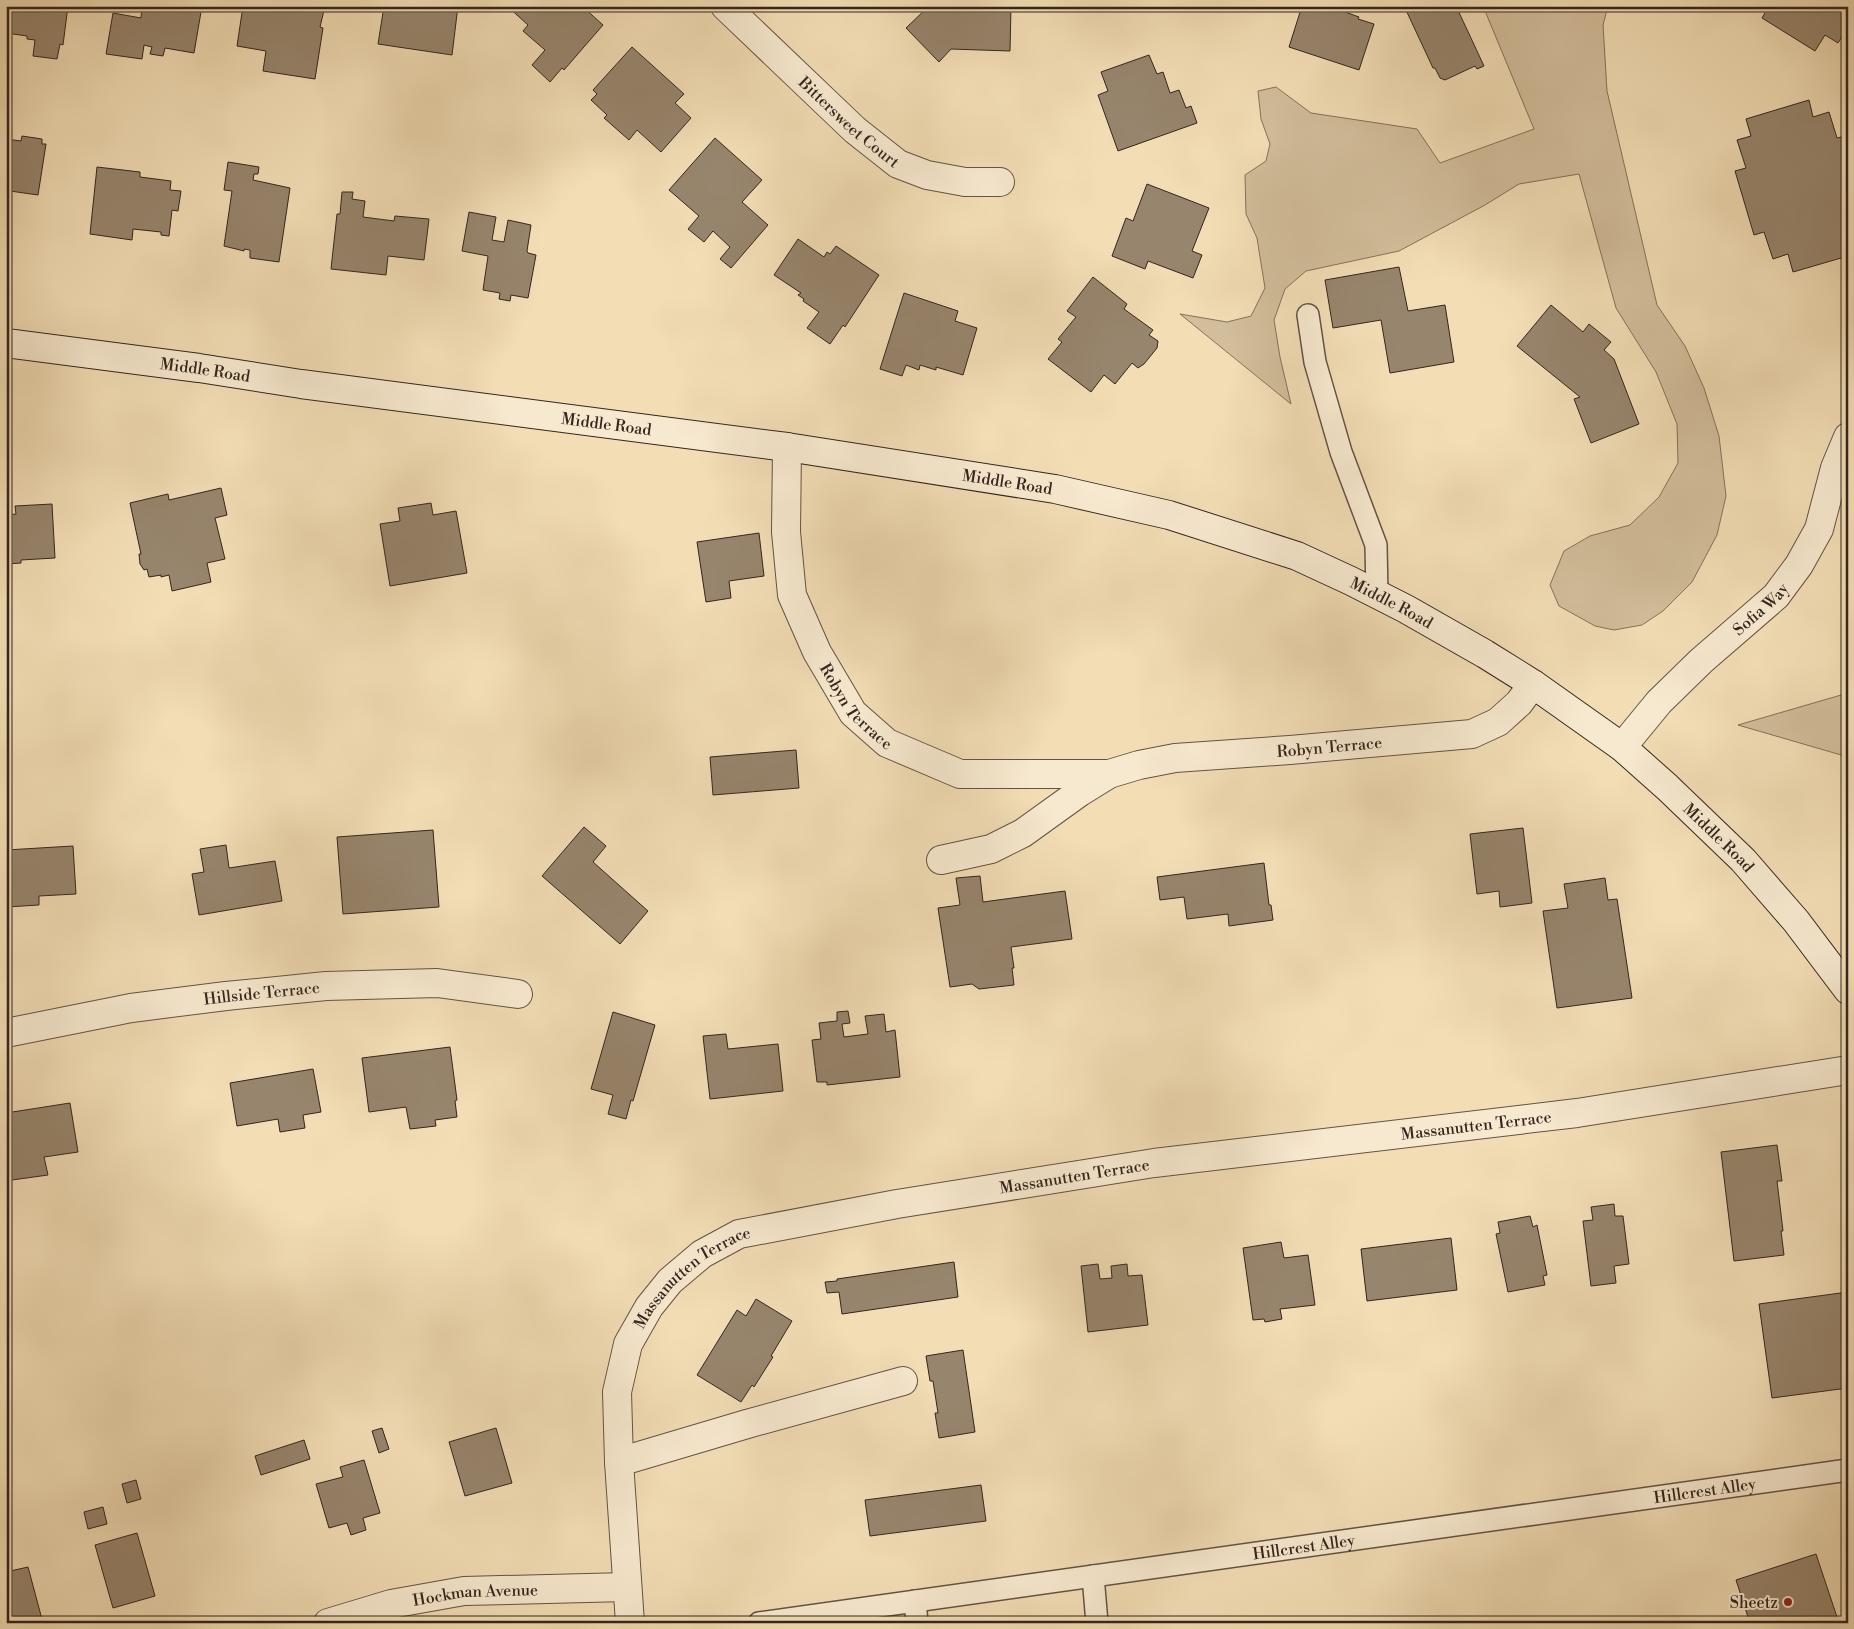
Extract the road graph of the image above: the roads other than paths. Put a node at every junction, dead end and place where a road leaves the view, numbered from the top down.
1 (725, 6) edge
2 (1000, 182) dead end
3 (1308, 315) dead end
4 (6, 343) edge
5 (1848, 437) edge
6 (787, 447) junction
7 (1377, 595) junction
8 (1533, 684) junction
9 (1622, 747) junction
10 (1109, 774) junction
11 (941, 860) dead end
12 (1848, 990) edge
13 (518, 994) dead end
14 (6, 1033) edge
15 (1848, 1070) edge
16 (903, 1381) dead end
17 (619, 1462) junction
18 (1848, 1470) edge
19 (1093, 1576) junction
20 (627, 1587) junction
21 (915, 1601) junction
22 (328, 1623) edge
23 (630, 1623) edge
24 (759, 1623) edge
25 (917, 1623) edge
26 (1097, 1623) edge

1 - 2 street, Bittersweet Court
3 - 7 lane
4 - 6 street, Middle Road
5 - 9 street, Sofia Way
6 - 7 street, Middle Road
6 - 10 street, Robyn Terrace
7 - 8 street, Middle Road
8 - 9 street, Middle Road
8 - 10 street, Robyn Terrace
9 - 12 street, Middle Road
10 - 11 street, Robyn Terrace
13 - 14 street, Hillside Terrace
15 - 17 street, Massanutten Terrace
16 - 17 street
17 - 20 street, Massanutten Terrace
18 - 19 lane, Hillcrest Alley
19 - 21 lane, Hillcrest Alley
19 - 26 lane
20 - 22 street, Hockman Avenue
20 - 23 street, Massanutten Terrace
21 - 24 lane, Hillcrest Alley
21 - 25 lane

